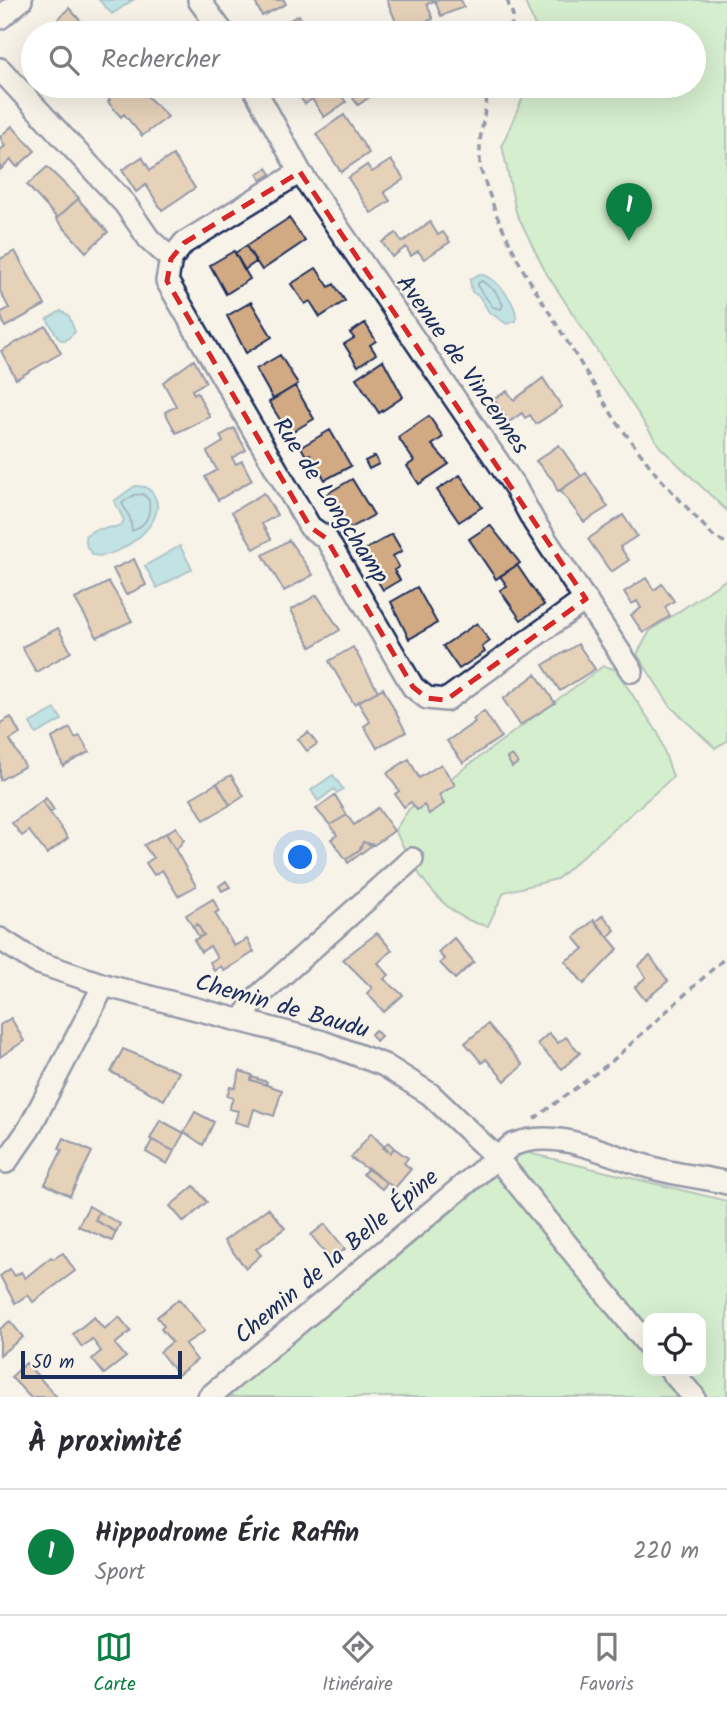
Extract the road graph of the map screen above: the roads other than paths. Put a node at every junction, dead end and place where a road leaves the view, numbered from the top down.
1 (21, 0) edge
2 (199, 0) edge
3 (0, 18) edge
4 (214, 21) edge
5 (0, 69) edge
6 (21, 92) edge
7 (27, 98) edge
8 (260, 98) edge
9 (300, 172) junction
10 (171, 259) junction
11 (586, 600) junction
12 (632, 671) dead end
13 (412, 859) dead end
14 (2, 945) edge
15 (104, 985) junction
16 (244, 1020) junction
17 (497, 1158) junction
18 (6, 1162) dead end
19 (727, 1184) edge
20 (643, 1339) edge
21 (675, 1376) edge
22 (209, 1397) edge
23 (694, 1397) edge

1 - 3 street
2 - 4 street
5 - 6 street
7 - 10 street
8 - 9 street, Avenue de Vincennes
9 - 10 street
9 - 11 street, Avenue de Vincennes
10 - 11 street, Rue de Longchamp
11 - 12 street, Avenue de Vincennes
13 - 16 street
14 - 15 street, Chemin de Baudu
15 - 16 street, Chemin de Baudu
15 - 18 street
16 - 17 street, Chemin de Baudu
17 - 19 street, Chemin de la Belle Épine
17 - 20 street, Chemin de Baudu
17 - 22 street, Chemin de la Belle Épine
21 - 23 street

